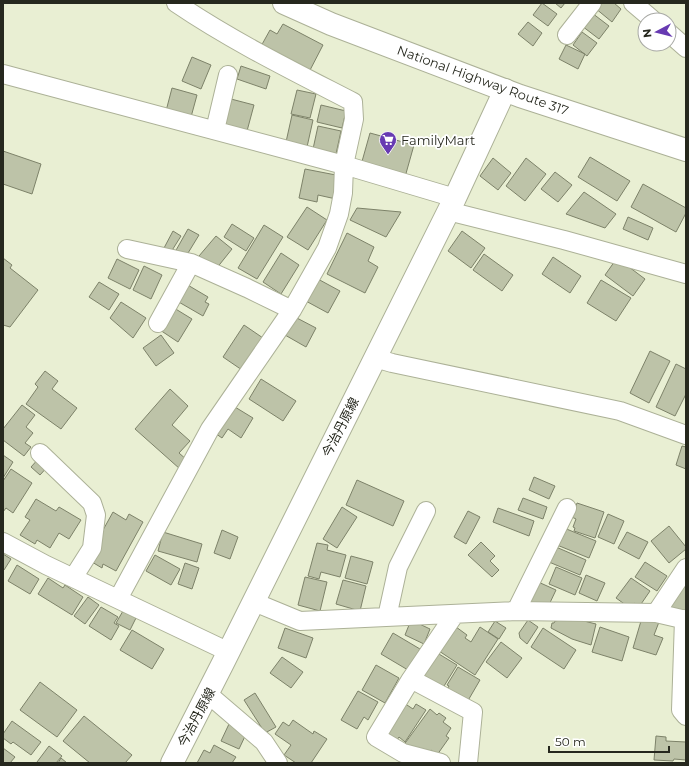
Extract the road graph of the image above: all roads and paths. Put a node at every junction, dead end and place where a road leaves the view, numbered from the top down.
1 (176, 3) edge
2 (284, 3) edge
3 (592, 3) edge
4 (633, 3) edge
5 (644, 12) edge
6 (566, 35) dead end
7 (677, 40) edge
8 (686, 48) edge
9 (3, 74) edge
10 (228, 75) dead end
11 (505, 90) junction
12 (215, 130) junction
13 (686, 150) edge
14 (344, 164) junction
15 (452, 205) junction
16 (127, 249) dead end
17 (191, 263) junction
18 (686, 274) edge
19 (292, 310) junction
20 (158, 323) dead end
21 (375, 358) junction
22 (686, 435) edge
23 (40, 453) dead end
24 (567, 508) dead end
25 (426, 511) dead end
26 (3, 542) edge
27 (686, 568) edge
28 (73, 578) junction
29 (118, 599) junction
30 (254, 602) junction
31 (516, 612) junction
32 (656, 613) junction
33 (454, 614) junction
34 (387, 617) junction
35 (685, 619) edge
36 (229, 652) junction
37 (411, 678) junction
38 (208, 694) junction
39 (686, 716) edge
40 (172, 763) edge
41 (278, 763) edge
42 (441, 763) edge
43 (468, 763) edge

1 - 14 street
2 - 11 main road, National Highway Route 317
3 - 6 street
4 - 5 street
7 - 8 street
9 - 12 street
10 - 12 street
11 - 13 main road, National Highway Route 317
11 - 15 main road, 今治丹原線
12 - 14 street
14 - 15 street
14 - 19 street
15 - 18 street
15 - 21 main road, 今治丹原線
16 - 17 street
17 - 19 street
17 - 20 street
19 - 29 street
21 - 22 street
21 - 30 main road, 今治丹原線
23 - 28 street
24 - 31 street
25 - 34 street
26 - 28 street
27 - 32 street
28 - 29 street
29 - 36 street
30 - 34 street
30 - 36 main road, 今治丹原線
31 - 32 street
31 - 33 street
32 - 35 street
33 - 34 street
33 - 37 street
35 - 39 street
36 - 38 main road, 今治丹原線
37 - 42 street
37 - 43 street
38 - 40 main road, 今治丹原線
38 - 41 street

